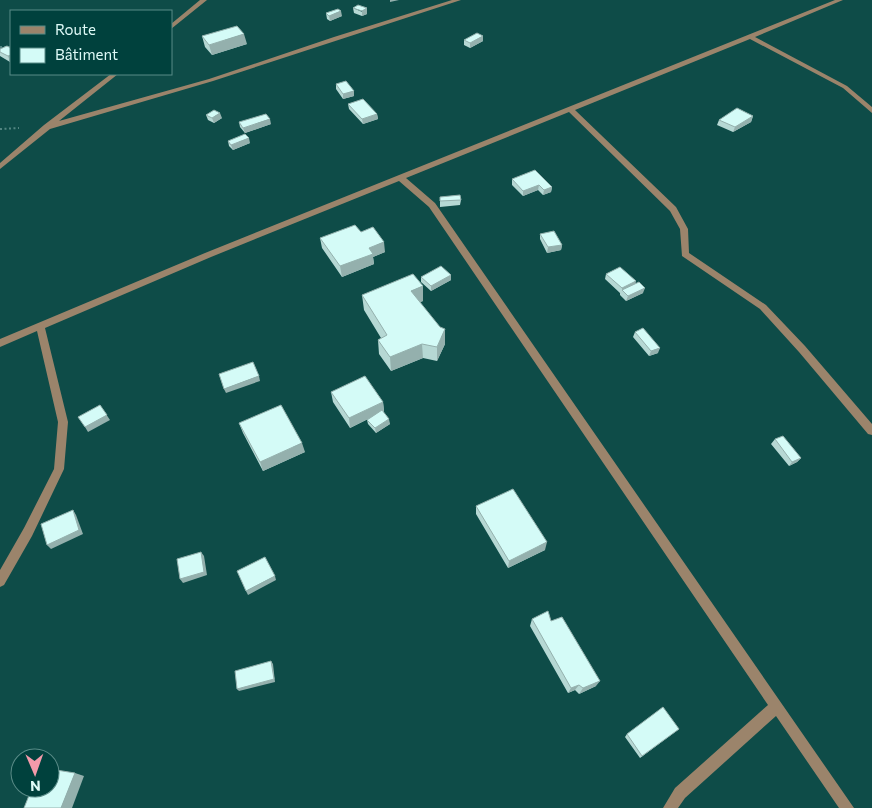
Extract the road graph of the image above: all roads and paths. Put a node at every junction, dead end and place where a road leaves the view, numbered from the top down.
1 (204, 0) edge
2 (458, 0) edge
3 (840, 0) edge
4 (172, 26) edge
5 (751, 37) junction
6 (114, 75) edge
7 (571, 110) junction
8 (872, 112) edge
9 (47, 127) junction
10 (0, 167) edge
11 (401, 178) junction
12 (40, 326) junction
13 (0, 343) edge
14 (872, 431) edge
15 (0, 581) edge
16 (777, 706) junction
17 (670, 808) edge
18 (847, 808) edge

1 - 4 street
2 - 9 street
3 - 5 street
5 - 7 street
5 - 8 street
6 - 9 street
7 - 11 street
7 - 14 street
9 - 10 street
11 - 12 street
11 - 16 street
12 - 13 street
12 - 15 street
16 - 17 street
16 - 18 street

